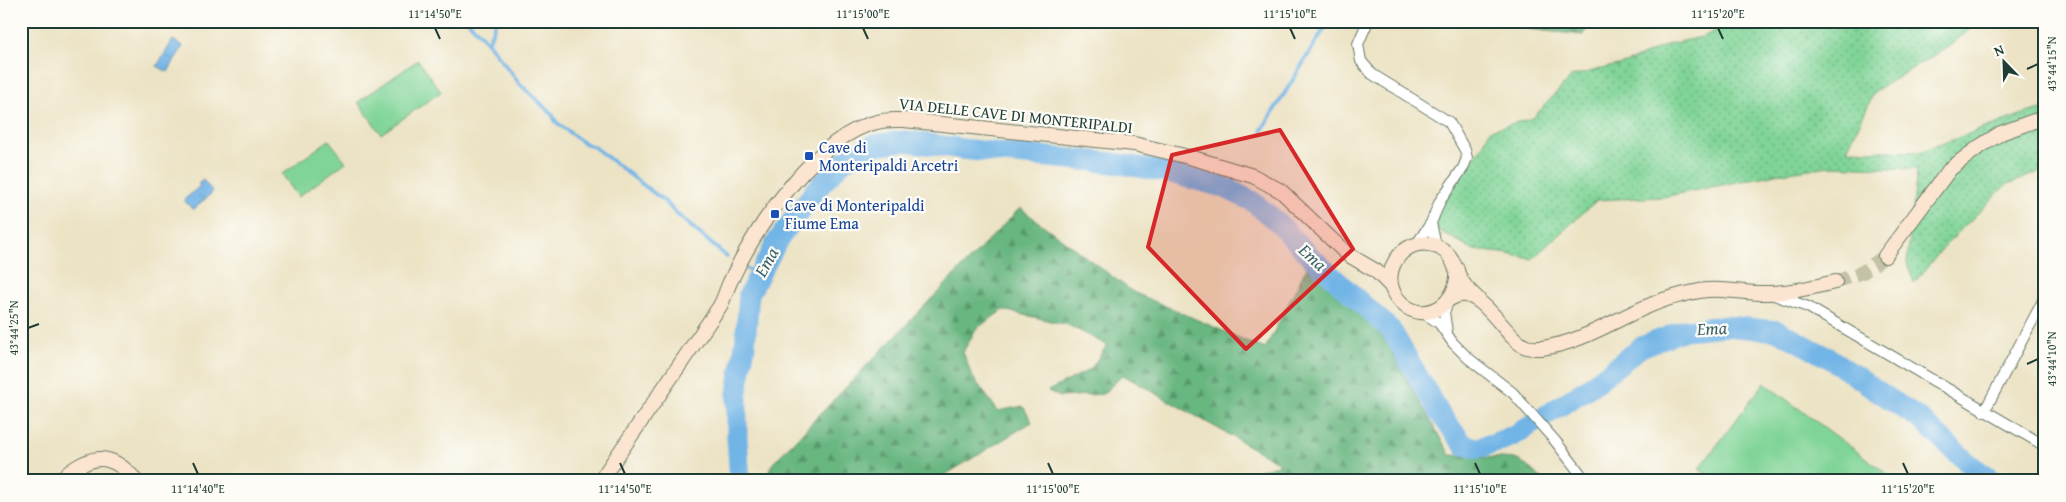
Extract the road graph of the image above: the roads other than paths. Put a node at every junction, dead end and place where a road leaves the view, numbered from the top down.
1 (1368, 21) edge
2 (2045, 117) edge
3 (1431, 223) junction
4 (1416, 245) junction
5 (1436, 246) junction
6 (1885, 256) tunnel mouth
7 (1367, 265) junction
8 (1392, 265) junction
9 (1457, 270) junction
10 (1835, 282) tunnel mouth
11 (1391, 286) junction
12 (1768, 294) junction
13 (2045, 297) edge
14 (1450, 299) junction
15 (1485, 306) junction
16 (1421, 311) junction
17 (1447, 333) junction
18 (1984, 412) junction
19 (2045, 446) edge
20 (58, 481) edge
21 (136, 481) edge
22 (600, 481) edge
23 (1586, 481) edge

1 - 3 street
2 - 6 street
3 - 4 street
3 - 5 street
4 - 5 street
4 - 8 street
5 - 9 street
7 - 8 street
7 - 11 street, VIA DELLE CAVE DI MONTERIPALDI
7 - 22 street, VIA DELLE CAVE DI MONTERIPALDI
8 - 11 street
9 - 14 street
9 - 15 street
10 - 12 street
11 - 16 street, VIA DELLE CAVE DI MONTERIPALDI
12 - 15 street
12 - 18 street
13 - 18 street
14 - 15 street
14 - 16 street
14 - 17 street
16 - 17 street
17 - 23 street
18 - 19 street
20 - 21 street

